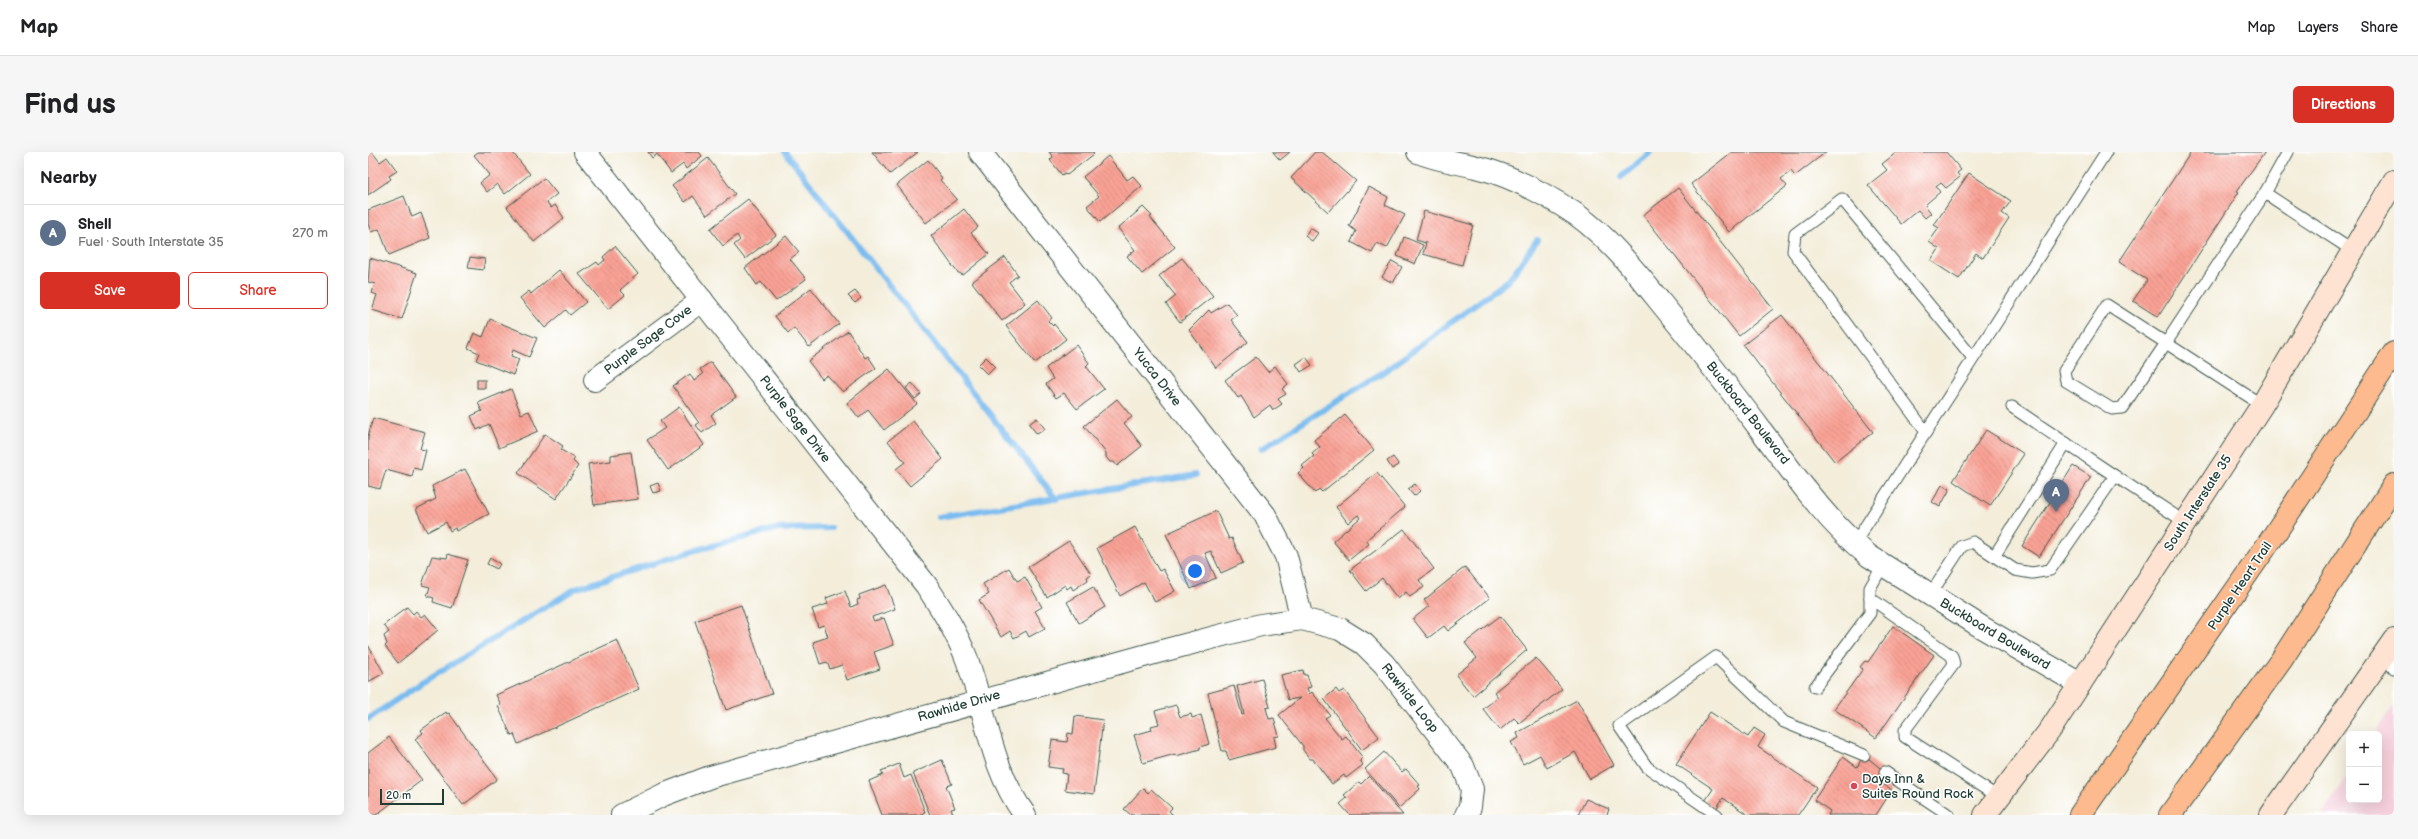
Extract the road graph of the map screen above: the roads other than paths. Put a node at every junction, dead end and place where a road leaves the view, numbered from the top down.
1 (585, 152) edge
2 (980, 152) edge
3 (1418, 152) edge
4 (2106, 152) edge
5 (2288, 152) edge
6 (2394, 181) edge
7 (2264, 192) junction
8 (2353, 251) junction
9 (702, 300) junction
10 (2166, 343) junction
11 (2394, 353) edge
12 (1973, 358) junction
13 (595, 380) dead end
14 (2262, 405) junction
15 (2012, 407) dead end
16 (1926, 432) junction
17 (2066, 443) junction
18 (2116, 476) junction
19 (2394, 485) edge
20 (2185, 522) junction
21 (1854, 544) junction
22 (1995, 555) junction
23 (1883, 565) junction
24 (1930, 595) junction
25 (1870, 598) junction
26 (1302, 619) junction
27 (2391, 654) edge
28 (2080, 684) junction
29 (1815, 687) dead end
30 (979, 701) junction
31 (1864, 755) dead end
32 (1885, 772) dead end
33 (1998, 797) junction
34 (622, 815) edge
35 (1025, 815) edge
36 (1466, 815) edge
37 (1716, 815) edge
38 (1949, 815) edge
39 (1985, 815) edge
40 (2080, 815) edge
41 (2170, 815) edge
42 (2271, 815) edge

1 - 9 street, Purple Sage Drive
2 - 26 street, Yucca Drive
3 - 21 street, Buckboard Boulevard
4 - 12 lane
5 - 7 lane
6 - 8 main road, South Interstate 35
7 - 8 lane
7 - 10 lane
8 - 14 main road, South Interstate 35
9 - 13 street, Purple Sage Cove
9 - 30 street, Purple Sage Drive
10 - 10 lane
10 - 14 lane
11 - 40 highway, Purple Heart Trail
12 - 16 lane
12 - 16 lane
14 - 20 main road, South Interstate 35
15 - 17 lane
16 - 21 lane
17 - 18 lane
17 - 22 lane
18 - 20 lane
18 - 22 lane
19 - 41 highway
20 - 28 main road, South Interstate 35
21 - 23 street, Buckboard Boulevard
22 - 24 lane
23 - 24 street, Buckboard Boulevard
23 - 25 lane
24 - 28 street, Buckboard Boulevard
25 - 29 lane
25 - 33 lane
26 - 30 street, Rawhide Drive
26 - 36 street, Rawhide Loop
27 - 42 main road
28 - 33 main road, South Interstate 35
30 - 34 street, Rawhide Drive
30 - 35 street
31 - 37 lane
32 - 38 lane
33 - 39 main road, South Interstate 35

